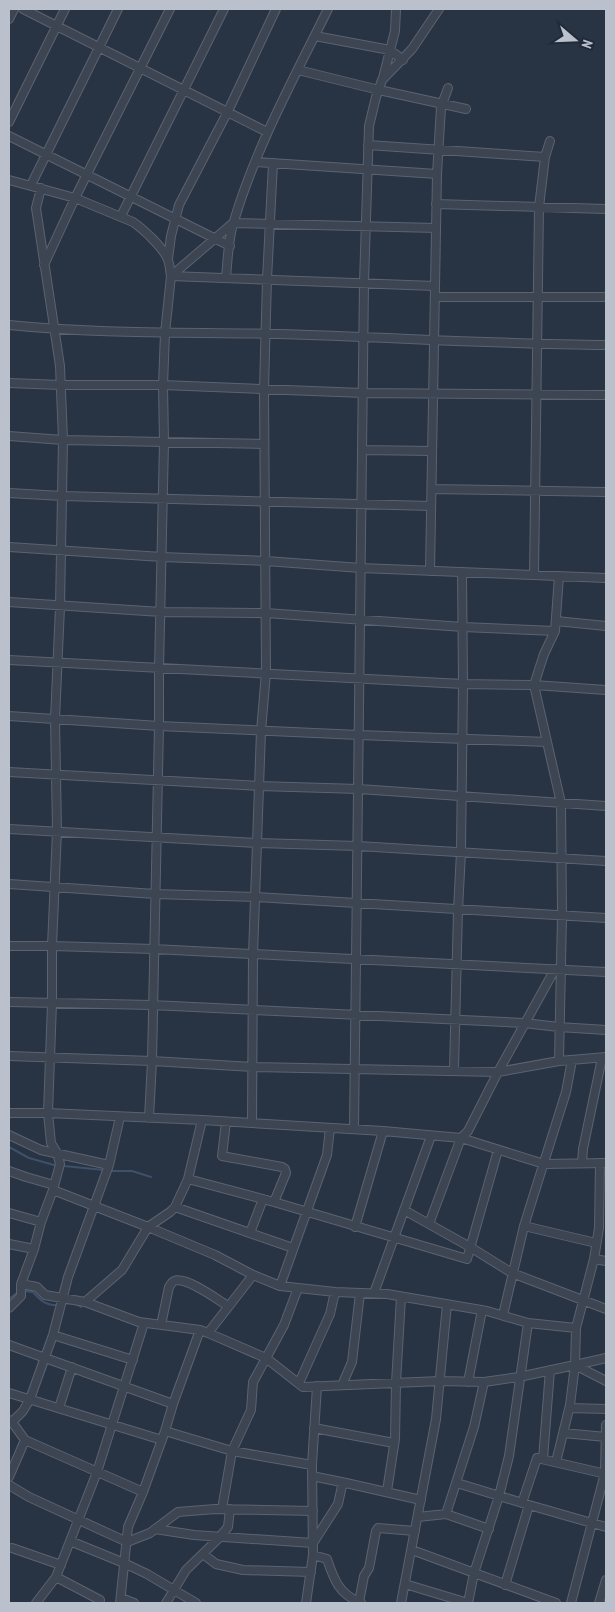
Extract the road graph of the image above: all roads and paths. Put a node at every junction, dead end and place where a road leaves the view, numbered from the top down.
1 (14, 9) edge
2 (24, 9) edge
3 (64, 9) edge
4 (118, 9) edge
5 (170, 9) edge
6 (224, 9) edge
7 (276, 9) edge
8 (328, 9) edge
9 (396, 9) edge
10 (438, 9) edge
11 (9, 19) edge
12 (56, 25) junction
13 (315, 36) junction
14 (100, 47) junction
15 (390, 50) junction
16 (403, 60) junction
17 (140, 67) junction
18 (298, 70) junction
19 (382, 80) junction
20 (448, 88) dead end
21 (184, 89) junction
22 (379, 90) junction
23 (443, 104) junction
24 (466, 109) dead end
25 (228, 111) junction
26 (9, 122) edge
27 (267, 132) junction
28 (9, 136) edge
29 (550, 141) dead end
30 (368, 145) junction
31 (438, 150) junction
32 (46, 155) junction
33 (545, 157) junction
34 (256, 162) junction
35 (272, 163) junction
36 (368, 169) junction
37 (437, 174) junction
38 (86, 175) junction
39 (9, 180) edge
40 (31, 185) junction
41 (41, 188) junction
42 (131, 197) junction
43 (75, 198) junction
44 (436, 204) junction
45 (539, 207) junction
46 (606, 209) edge
47 (121, 216) junction
48 (175, 218) junction
49 (233, 223) junction
50 (270, 224) junction
51 (366, 226) junction
52 (436, 228) junction
53 (215, 238) junction
54 (230, 246) junction
55 (168, 259) junction
56 (44, 265) junction
57 (171, 276) junction
58 (226, 278) junction
59 (267, 279) junction
60 (364, 283) junction
61 (435, 286) junction
62 (435, 296) junction
63 (538, 297) junction
64 (606, 297) edge
65 (9, 325) edge
66 (54, 330) junction
67 (165, 333) junction
68 (265, 334) junction
69 (364, 337) junction
70 (434, 340) junction
71 (537, 345) junction
72 (606, 345) edge
73 (9, 383) edge
74 (61, 385) junction
75 (164, 385) junction
76 (264, 389) junction
77 (363, 394) junction
78 (433, 394) junction
79 (537, 394) junction
80 (606, 395) edge
81 (9, 436) edge
82 (63, 440) junction
83 (164, 442) junction
84 (264, 444) junction
85 (362, 450) junction
86 (432, 451) junction
87 (432, 489) junction
88 (535, 491) junction
89 (606, 492) edge
90 (9, 493) edge
91 (62, 496) junction
92 (162, 498) junction
93 (265, 502) junction
94 (362, 504) junction
95 (431, 506) junction
96 (9, 547) edge
97 (61, 551) junction
98 (162, 557) junction
99 (266, 561) junction
100 (361, 568) junction
101 (430, 571) junction
102 (462, 572) junction
103 (534, 575) junction
104 (559, 576) junction
105 (606, 578) edge
106 (9, 602) edge
107 (60, 607) junction
108 (161, 612) junction
109 (266, 613) junction
110 (360, 621) junction
111 (556, 621) junction
112 (606, 626) edge
113 (463, 628) junction
114 (556, 631) junction
115 (9, 660) edge
116 (57, 663) junction
117 (159, 669) junction
118 (266, 673) junction
119 (360, 679) junction
120 (463, 684) junction
121 (534, 685) junction
122 (606, 690) edge
123 (9, 716) edge
124 (56, 718) junction
125 (159, 726) junction
126 (261, 731) junction
127 (359, 735) junction
128 (463, 739) junction
129 (547, 742) junction
130 (9, 772) edge
131 (56, 775) junction
132 (158, 781) junction
133 (259, 786) junction
134 (358, 789) junction
135 (461, 796) junction
136 (561, 803) junction
137 (606, 806) edge
138 (9, 829) edge
139 (57, 832) junction
140 (156, 837) junction
141 (258, 843) junction
142 (358, 846) junction
143 (461, 852) junction
144 (560, 858) junction
145 (606, 861) edge
146 (9, 884) edge
147 (54, 887) junction
148 (155, 894) junction
149 (256, 898) junction
150 (357, 903) junction
151 (458, 910) junction
152 (562, 916) junction
153 (606, 918) edge
154 (9, 946) edge
155 (52, 946) junction
156 (154, 949) junction
157 (253, 955) junction
158 (356, 960) junction
159 (457, 965) junction
160 (557, 969) junction
161 (606, 972) edge
162 (9, 1002) edge
163 (52, 1003) junction
164 (152, 1005) junction
165 (253, 1009) junction
166 (356, 1014) junction
167 (455, 1020) junction
168 (524, 1023) junction
169 (559, 1027) junction
170 (606, 1030) edge
171 (9, 1056) edge
172 (50, 1057) junction
173 (604, 1057) edge
174 (572, 1060) junction
175 (152, 1061) junction
176 (558, 1061) junction
177 (253, 1067) junction
178 (355, 1068) junction
179 (454, 1070) junction
180 (498, 1072) junction
181 (9, 1113) edge
182 (48, 1113) junction
183 (120, 1117) junction
184 (149, 1118) junction
185 (202, 1120) junction
186 (226, 1122) junction
187 (252, 1123) junction
188 (330, 1128) junction
189 (354, 1129) junction
190 (383, 1131) junction
191 (9, 1136) edge
192 (431, 1136) junction
193 (461, 1138) junction
194 (498, 1150) junction
195 (56, 1153) junction
196 (603, 1163) edge
197 (544, 1164) junction
198 (582, 1164) junction
199 (108, 1169) junction
200 (9, 1171) edge
201 (188, 1179) junction
202 (54, 1188) junction
203 (603, 1196) edge
204 (263, 1199) junction
205 (274, 1202) junction
206 (95, 1206) junction
207 (175, 1207) junction
208 (404, 1210) junction
209 (306, 1211) junction
210 (9, 1213) edge
211 (41, 1222) junction
212 (429, 1224) junction
213 (524, 1226) junction
214 (148, 1227) junction
215 (356, 1227) junction
216 (602, 1228) edge
217 (250, 1233) junction
218 (394, 1238) junction
219 (9, 1244) edge
220 (596, 1244) junction
221 (470, 1247) junction
222 (293, 1248) junction
223 (34, 1249) junction
224 (594, 1259) junction
225 (606, 1261) edge
226 (512, 1273) junction
227 (253, 1275) junction
228 (280, 1286) junction
229 (298, 1288) junction
230 (21, 1289) junction
231 (335, 1292) junction
232 (360, 1293) junction
233 (374, 1293) junction
234 (401, 1297) junction
235 (583, 1300) junction
236 (61, 1302) junction
237 (85, 1302) junction
238 (447, 1304) junction
239 (228, 1306) junction
240 (9, 1308) edge
241 (606, 1309) edge
242 (482, 1310) junction
243 (503, 1315) junction
244 (144, 1323) junction
245 (528, 1323) junction
246 (161, 1325) junction
247 (576, 1328) junction
248 (204, 1331) junction
249 (53, 1335) junction
250 (9, 1345) edge
251 (44, 1357) junction
252 (266, 1358) junction
253 (606, 1358) edge
254 (133, 1360) junction
255 (575, 1365) junction
256 (72, 1368) junction
257 (550, 1370) junction
258 (519, 1377) junction
259 (440, 1381) junction
260 (606, 1381) edge
261 (396, 1382) junction
262 (468, 1382) junction
263 (484, 1382) junction
264 (299, 1383) junction
265 (342, 1385) junction
266 (317, 1386) junction
267 (125, 1387) junction
268 (9, 1393) edge
269 (30, 1399) junction
270 (173, 1404) junction
271 (59, 1408) junction
272 (570, 1408) junction
273 (606, 1409) edge
274 (10, 1421) edge
275 (112, 1424) junction
276 (606, 1424) edge
277 (314, 1428) junction
278 (166, 1431) junction
279 (563, 1434) junction
280 (606, 1437) edge
281 (25, 1440) junction
282 (162, 1440) junction
283 (394, 1443) junction
284 (232, 1451) junction
285 (543, 1459) junction
286 (556, 1462) junction
287 (312, 1465) junction
288 (97, 1472) junction
289 (605, 1474) edge
290 (312, 1476) junction
291 (9, 1477) edge
292 (346, 1483) junction
293 (457, 1483) junction
294 (9, 1485) edge
295 (143, 1492) junction
296 (387, 1492) junction
297 (499, 1496) junction
298 (421, 1500) junction
299 (525, 1504) junction
300 (226, 1509) junction
301 (313, 1512) junction
302 (446, 1514) junction
303 (418, 1517) junction
304 (78, 1520) junction
305 (592, 1523) junction
306 (606, 1527) edge
307 (155, 1529) junction
308 (489, 1529) junction
309 (415, 1531) junction
310 (220, 1536) junction
311 (70, 1541) junction
312 (127, 1542) junction
313 (313, 1543) junction
314 (12, 1548) dead end
315 (412, 1550) junction
316 (203, 1554) junction
317 (313, 1555) junction
318 (124, 1563) junction
319 (61, 1564) junction
320 (310, 1572) junction
321 (474, 1573) junction
322 (56, 1577) junction
323 (606, 1580) edge
324 (405, 1584) junction
325 (505, 1585) junction
326 (173, 1590) junction
327 (530, 1594) junction
328 (100, 1600) dead end
329 (120, 1601) edge
330 (36, 1603) edge
331 (134, 1603) edge
332 (166, 1603) edge
333 (196, 1603) edge
334 (306, 1603) edge
335 (360, 1603) edge
336 (401, 1603) edge
337 (468, 1603) edge
338 (526, 1603) edge
339 (556, 1603) edge
340 (571, 1603) edge
341 (599, 1603) edge

1 - 11 street
2 - 12 street
3 - 12 street
4 - 14 street
5 - 17 street
6 - 21 street
7 - 25 street
8 - 13 street
9 - 15 street
10 - 16 street
12 - 14 street
12 - 26 street
13 - 15 street
13 - 18 street
14 - 17 street
14 - 32 street
15 - 16 street
15 - 19 street
16 - 19 street
17 - 21 street
17 - 38 street
18 - 22 street
18 - 27 street
19 - 22 street
20 - 23 street
21 - 25 street
21 - 42 street
22 - 23 street
22 - 30 street
23 - 24 street
23 - 31 street
25 - 27 street
25 - 48 street
27 - 34 street
28 - 32 street
29 - 33 street
30 - 31 street
30 - 36 street
31 - 33 street
31 - 37 street
32 - 38 street
32 - 40 street
33 - 45 street
34 - 35 street
34 - 49 street
35 - 36 street
35 - 50 street
36 - 37 street
36 - 51 street
37 - 44 street
38 - 42 street
38 - 43 street
39 - 40 street
40 - 41 street
41 - 43 street
41 - 56 street
42 - 47 street
42 - 48 street
43 - 47 street
43 - 56 street
44 - 45 street
44 - 52 street
45 - 46 street
45 - 63 street
47 - 55 street
48 - 53 street
48 - 55 street
49 - 50 street
49 - 53 street
49 - 54 street
50 - 51 street
50 - 59 street
51 - 52 street
51 - 60 street
52 - 61 street
53 - 54 street
53 - 57 street
54 - 58 street
55 - 57 street
56 - 66 street
57 - 58 street
57 - 67 street
58 - 59 street
59 - 60 street
59 - 68 street
60 - 61 street
60 - 69 street
61 - 62 street
62 - 63 street
62 - 70 street
63 - 64 street
63 - 71 street
65 - 66 street
66 - 67 street
66 - 74 street
67 - 68 street
67 - 75 street
68 - 69 street
68 - 76 street
69 - 70 street
69 - 77 street
70 - 71 street
70 - 78 street
71 - 72 street
71 - 79 street
73 - 74 street
74 - 75 street
74 - 82 street
75 - 76 street
75 - 83 street
76 - 77 street
76 - 84 street
77 - 78 street
77 - 85 street
78 - 79 street
78 - 86 street
79 - 80 street
79 - 88 street
81 - 82 street
82 - 83 street
82 - 91 street
83 - 84 street
83 - 92 street
84 - 93 street
85 - 86 street
85 - 94 street
86 - 87 street
87 - 88 street
87 - 95 street
88 - 89 street
88 - 103 street
90 - 91 street
91 - 92 street
91 - 97 street
92 - 93 street
92 - 98 street
93 - 94 street
93 - 99 street
94 - 95 street
94 - 100 street
95 - 101 street
96 - 97 street
97 - 98 street
97 - 107 street
98 - 99 street
98 - 108 street
99 - 100 street
99 - 109 street
100 - 101 street
100 - 110 street
101 - 102 street
102 - 103 street
102 - 113 street
103 - 104 street
104 - 105 street
104 - 111 street
106 - 107 street
107 - 108 street
107 - 116 street
108 - 109 street
108 - 117 street
109 - 110 street
109 - 118 street
110 - 113 street
110 - 119 street
111 - 112 street
111 - 114 street
113 - 114 street
113 - 120 street
114 - 121 street
115 - 116 street
116 - 117 street
116 - 124 street
117 - 118 street
117 - 125 street
118 - 119 street
118 - 126 street
119 - 120 street
119 - 127 street
120 - 121 street
120 - 128 street
121 - 122 street
121 - 129 street
123 - 124 street
124 - 125 street
124 - 131 street
125 - 126 street
125 - 132 street
126 - 127 street
126 - 133 street
127 - 128 street
127 - 134 street
128 - 129 street
128 - 135 street
129 - 136 street
130 - 131 street
131 - 132 street
131 - 139 street
132 - 133 street
132 - 140 street
133 - 134 street
133 - 141 street
134 - 135 street
134 - 142 street
135 - 136 street
135 - 143 street
136 - 137 street
136 - 144 street
138 - 139 street
139 - 140 street
139 - 147 street
140 - 141 street
140 - 148 street
141 - 142 street
141 - 149 street
142 - 143 street
142 - 150 street
143 - 144 street
143 - 151 street
144 - 145 street
144 - 152 street
146 - 147 street
147 - 148 street
147 - 155 street
148 - 149 street
148 - 156 street
149 - 150 street
149 - 157 street
150 - 151 street
150 - 158 street
151 - 152 street
151 - 159 street
152 - 153 street
152 - 160 street
154 - 155 street
155 - 156 street
155 - 163 street
156 - 157 street
156 - 164 street
157 - 158 street
157 - 165 street
158 - 159 street
158 - 166 street
159 - 160 street
159 - 167 street
160 - 161 street
160 - 168 street
160 - 169 street
162 - 163 street
163 - 164 street
163 - 172 street
164 - 165 street
164 - 175 street
165 - 166 street
165 - 177 street
166 - 167 street
166 - 178 street
167 - 168 street
167 - 179 street
168 - 169 street
168 - 180 street
169 - 170 street
169 - 176 street
171 - 172 street
172 - 175 street
172 - 182 street
173 - 174 street
173 - 198 street
174 - 176 street
174 - 197 street
175 - 177 street
175 - 184 street
176 - 180 street
177 - 178 street
177 - 187 street
178 - 179 street
178 - 189 street
179 - 180 street
180 - 193 street
181 - 182 street
182 - 183 street
182 - 195 street
183 - 184 street
183 - 199 street
184 - 185 street
185 - 186 street
185 - 201 street
186 - 187 street
186 - 205 street
187 - 188 street
188 - 189 street
188 - 209 street
189 - 190 street
190 - 192 street
190 - 215 street
191 - 195 street
192 - 193 street
192 - 208 street
193 - 194 street
193 - 212 street
194 - 197 street
194 - 221 street
195 - 199 street
195 - 202 street
196 - 198 street
196 - 203 street
197 - 198 street
197 - 213 street
199 - 206 street
200 - 202 street
201 - 204 street
201 - 207 street
202 - 206 street
202 - 211 street
203 - 216 street
204 - 205 street
204 - 217 street
205 - 209 street
206 - 214 street
206 - 236 street
207 - 214 street
207 - 217 street
208 - 212 street
208 - 218 street
209 - 215 street
209 - 222 street
210 - 211 street
211 - 223 street
212 - 221 street
213 - 220 street
213 - 226 street
214 - 227 street
214 - 237 street
215 - 218 street
216 - 220 street
217 - 222 street
218 - 221 street
218 - 233 street
219 - 223 street
220 - 224 street
221 - 226 street
222 - 228 street
223 - 230 street
224 - 225 street
224 - 235 street
226 - 235 street
226 - 243 street
227 - 228 street
227 - 239 street
228 - 229 street
229 - 231 street
229 - 252 street
230 - 236 street
230 - 240 street
231 - 232 street
231 - 264 street
232 - 233 street
232 - 265 street
233 - 234 street
234 - 238 street
234 - 261 street
235 - 241 street
235 - 247 street
236 - 237 street
236 - 249 street
237 - 244 street
238 - 242 street
238 - 259 street
239 - 246 street
239 - 248 street
242 - 243 street
242 - 262 street
243 - 245 street
244 - 246 street
244 - 254 street
245 - 247 street
245 - 258 street
246 - 248 street
247 - 255 street
248 - 252 street
248 - 270 street
249 - 251 street
249 - 254 street
250 - 251 street
251 - 256 street
251 - 269 street
252 - 264 street
252 - 284 street
253 - 255 street
254 - 267 street
255 - 257 street
255 - 260 street
255 - 272 street
256 - 267 street
256 - 271 street
257 - 258 street
257 - 285 street
258 - 263 street
258 - 297 street
259 - 261 street
259 - 262 street
259 - 298 street
261 - 265 street
261 - 283 street
262 - 263 street
263 - 293 street
264 - 266 street
265 - 266 street
266 - 277 street
267 - 270 street
267 - 275 street
268 - 269 street
269 - 271 street
269 - 274 street
270 - 278 street
271 - 275 street
272 - 273 street
272 - 279 street
274 - 281 street
275 - 282 street
275 - 288 street
276 - 280 street
277 - 283 street
277 - 287 street
278 - 282 street
278 - 284 street
279 - 280 street
279 - 286 street
280 - 289 street
281 - 288 street
281 - 291 street
282 - 295 street
283 - 296 street
284 - 287 street
284 - 300 street
285 - 286 street
285 - 299 street
286 - 289 street
287 - 290 street
288 - 295 street
288 - 304 street
289 - 305 street
290 - 292 street
290 - 301 street
292 - 296 street
292 - 313 street
293 - 297 street
293 - 302 street
294 - 304 street
295 - 312 street
296 - 298 street
297 - 299 street
297 - 308 street
298 - 303 street
299 - 305 street
299 - 325 street
300 - 301 street
300 - 307 street
300 - 310 street
301 - 313 street
302 - 303 street
302 - 308 street
303 - 309 street
304 - 311 street
304 - 312 street
305 - 306 street
305 - 340 street
307 - 310 street
307 - 312 street
308 - 321 street
309 - 315 street
309 - 335 street
310 - 313 street
310 - 316 street
311 - 318 street
311 - 319 street
312 - 318 street
313 - 317 street
314 - 319 street
315 - 321 street
315 - 324 street
316 - 320 street
316 - 326 street
317 - 320 street
317 - 335 street
318 - 326 street
318 - 329 street
319 - 322 street
320 - 334 street
321 - 325 street
321 - 337 street
322 - 328 street
322 - 330 street
323 - 341 street
324 - 336 street
324 - 337 street
325 - 327 street
326 - 332 street
326 - 333 street
327 - 338 street
327 - 339 street
329 - 331 street

